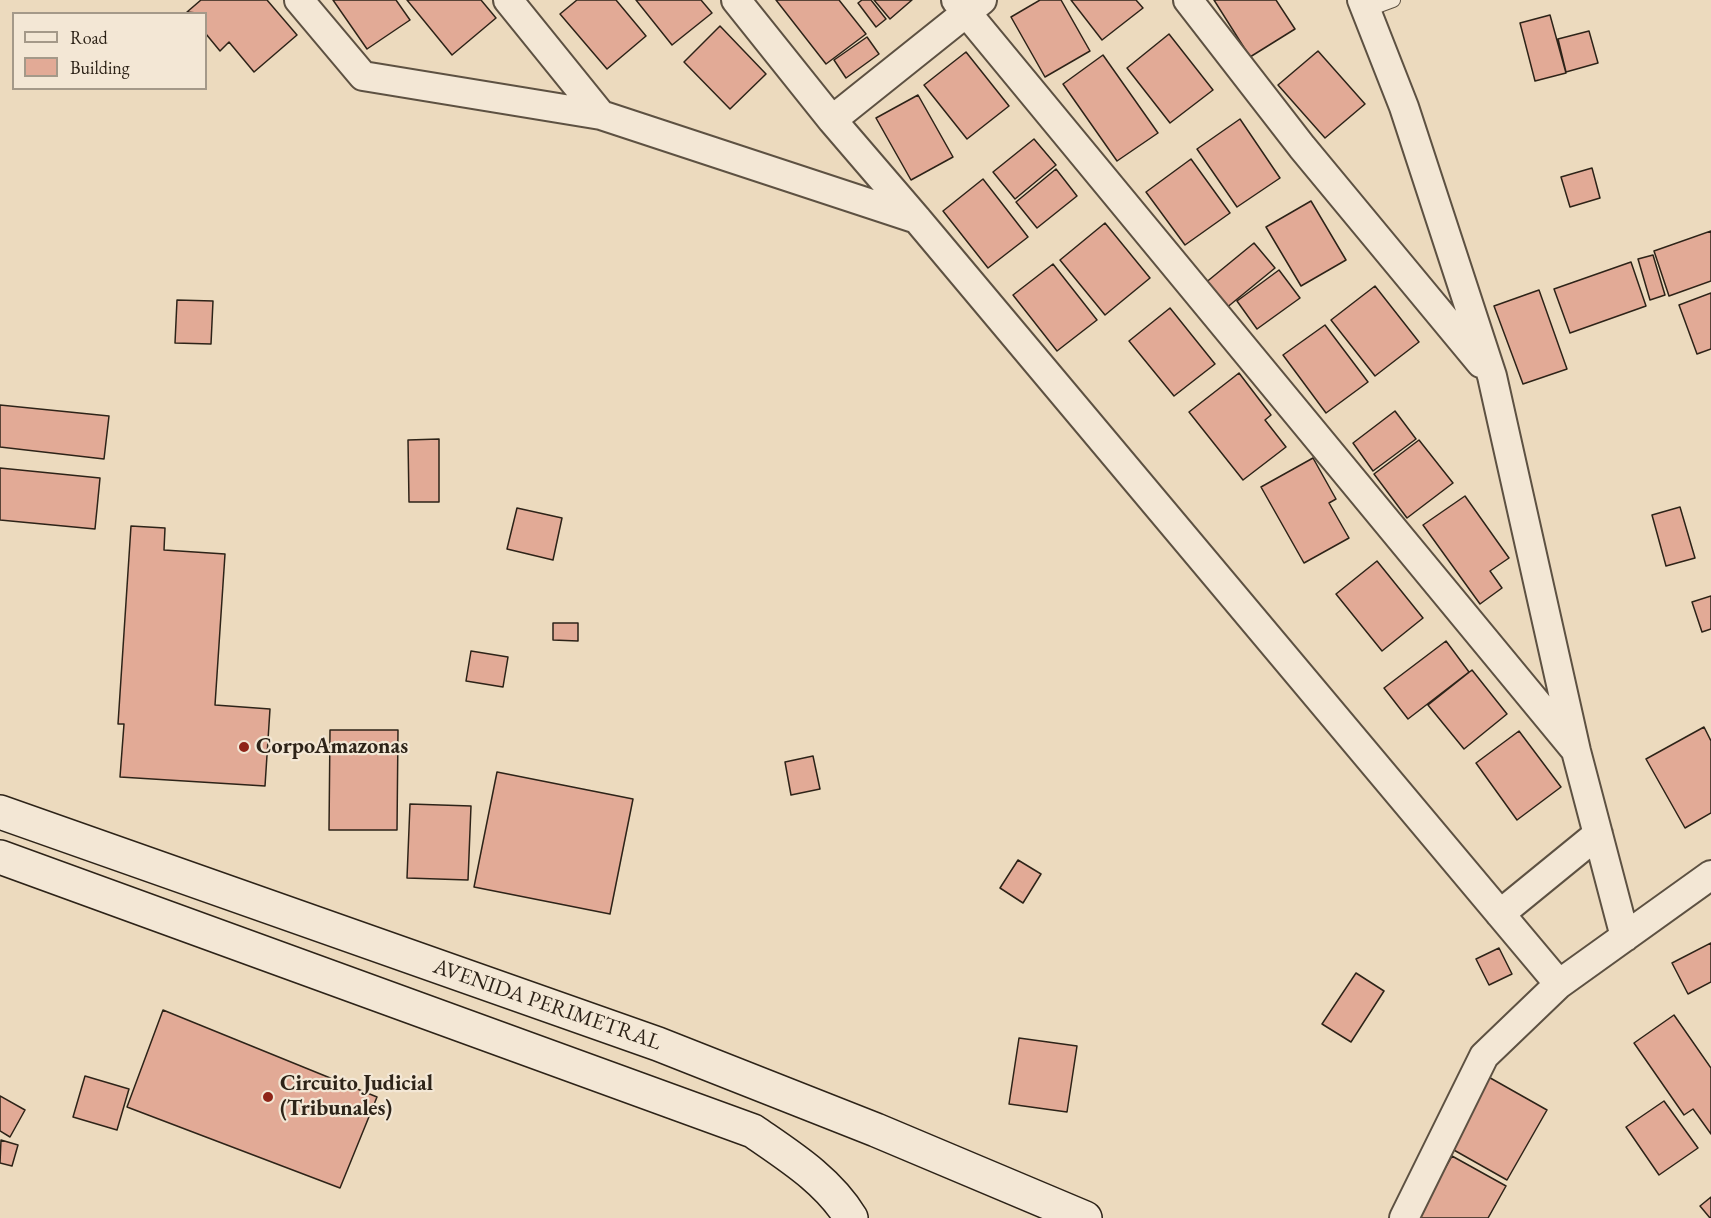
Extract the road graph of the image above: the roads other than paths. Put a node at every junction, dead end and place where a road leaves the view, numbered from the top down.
1 (299, 0) edge
2 (508, 0) edge
3 (736, 0) edge
4 (1188, 0) edge
5 (1393, 0) edge
6 (968, 4) edge
7 (1364, 5) edge
8 (601, 116) junction
9 (832, 120) junction
10 (917, 219) junction
11 (1492, 376) junction
12 (1576, 751) junction
13 (0, 812) edge
14 (1598, 834) junction
15 (0, 857) edge
16 (1711, 874) edge
17 (1500, 914) junction
18 (1625, 937) junction
19 (1559, 984) junction
20 (851, 1218) edge
21 (1085, 1218) edge
22 (1404, 1218) edge

1 - 8 street
2 - 8 street
3 - 9 street
4 - 11 street
5 - 7 lane
6 - 9 street
6 - 12 street
7 - 11 street
8 - 10 street
9 - 10 street
10 - 17 street
11 - 12 street
12 - 14 street
13 - 21 main road, AVENIDA PERIMETRAL
14 - 17 street
14 - 18 street
15 - 20 main road, AVENIDA PERIMETRAL
16 - 18 street
17 - 19 street
18 - 19 street
19 - 22 street

